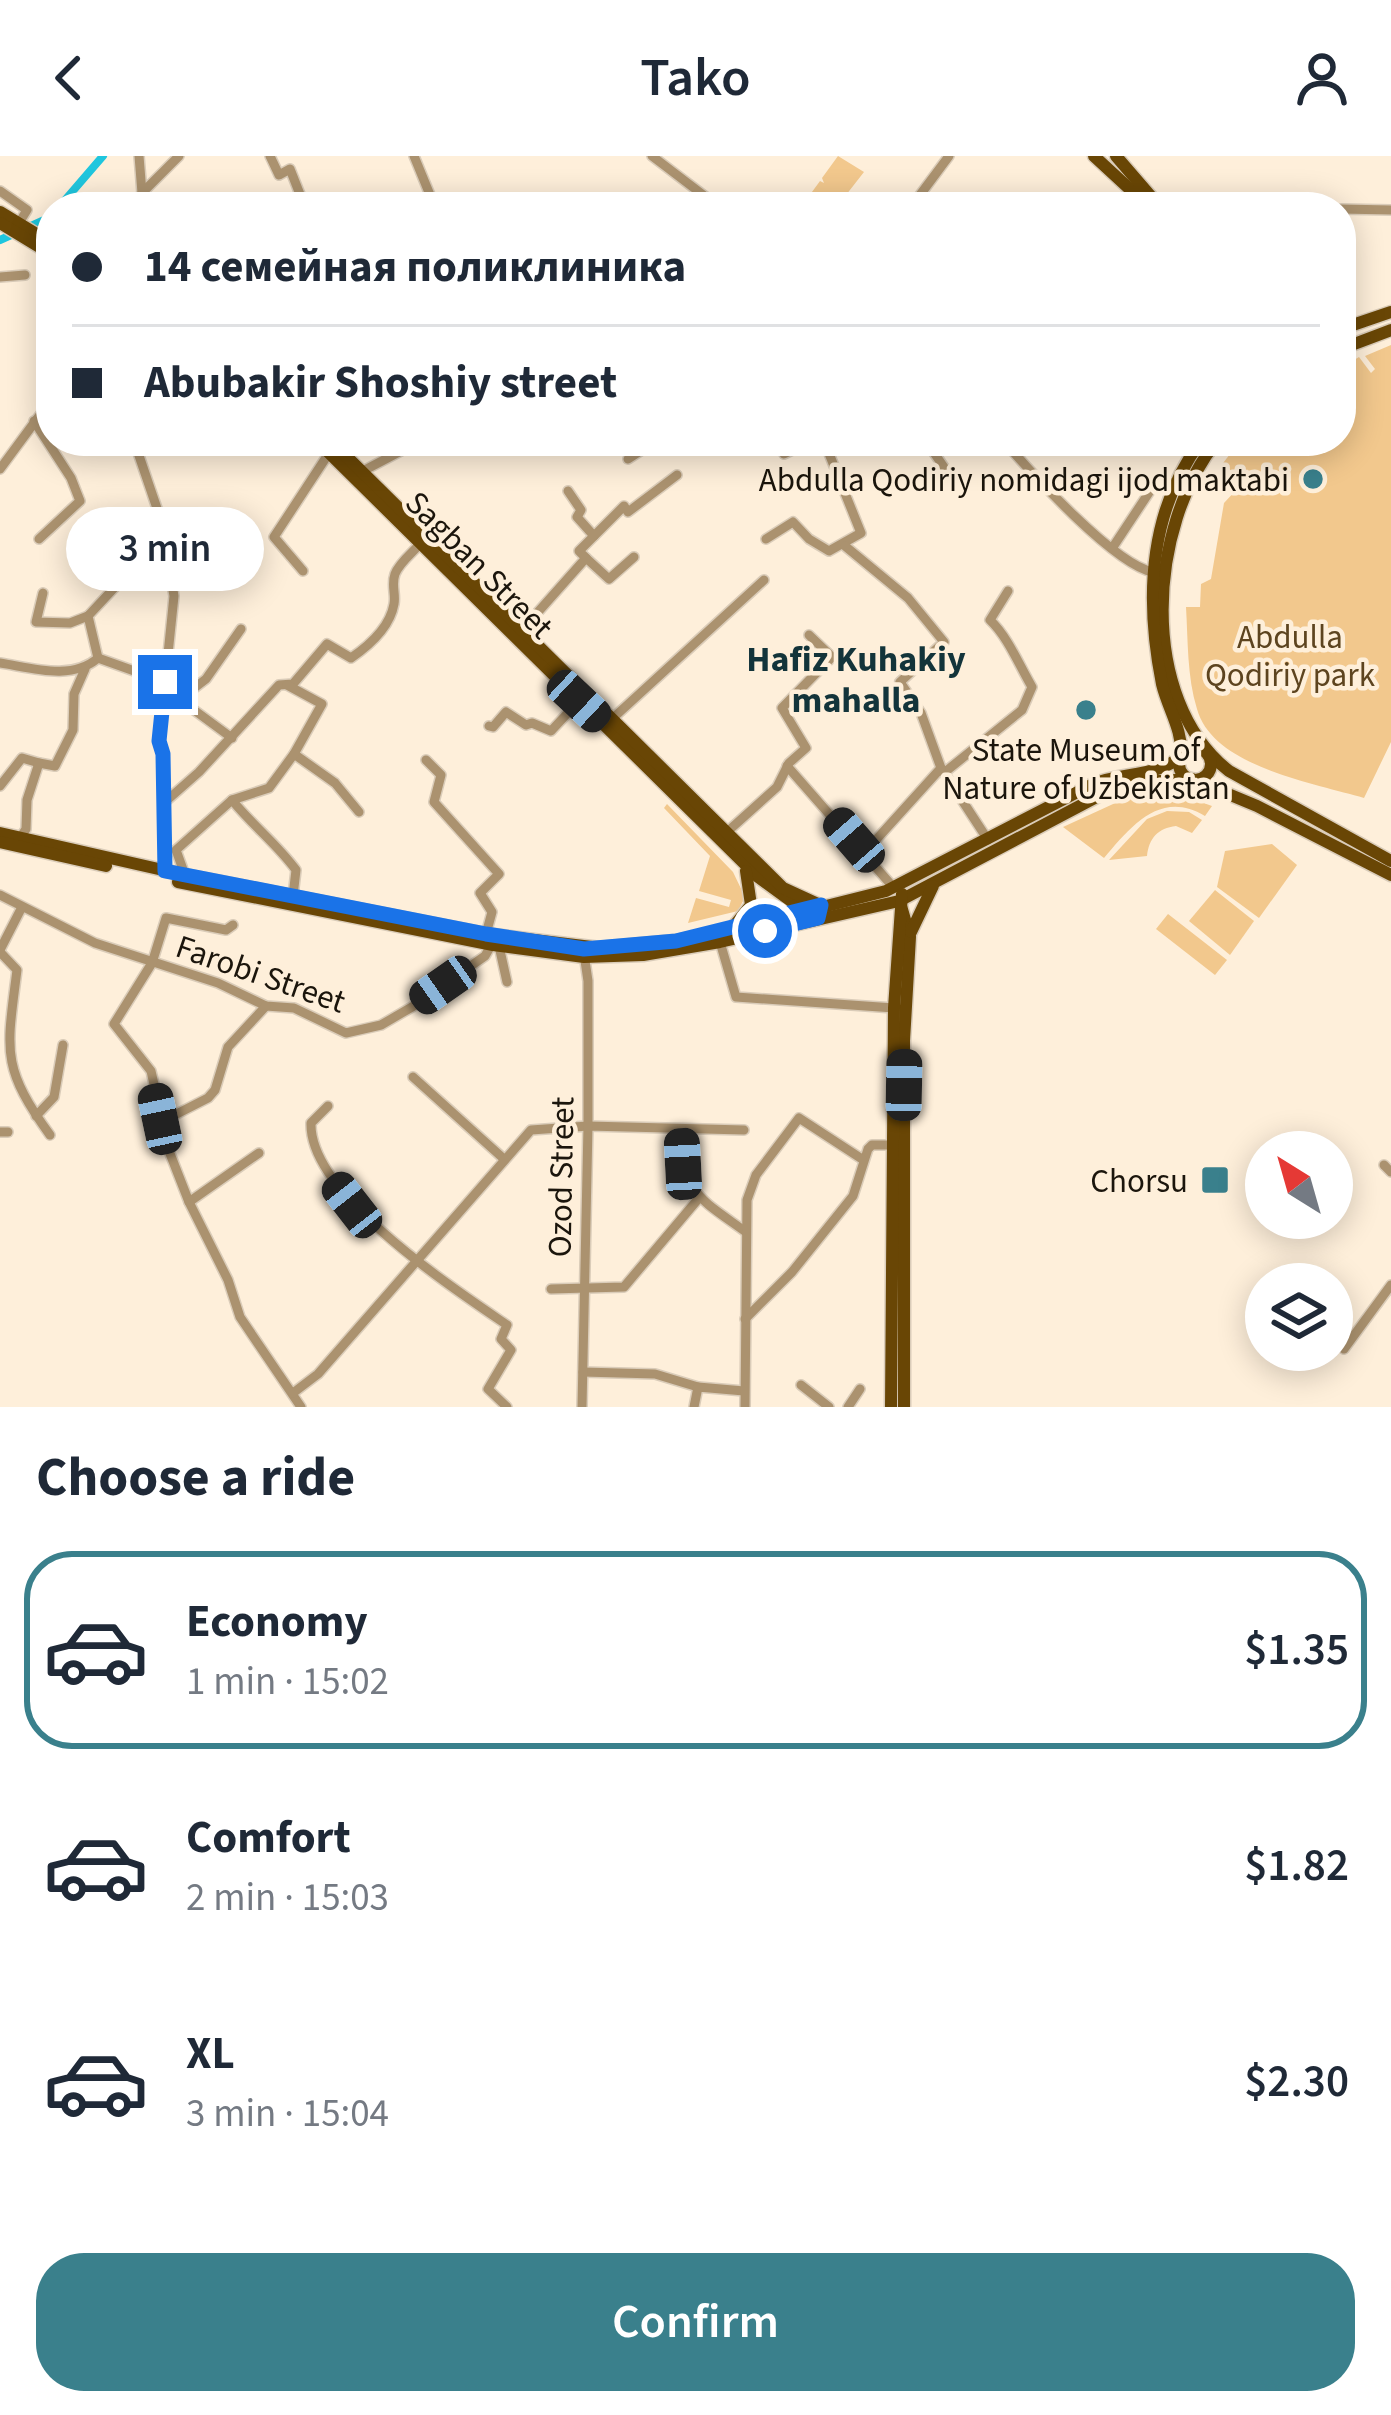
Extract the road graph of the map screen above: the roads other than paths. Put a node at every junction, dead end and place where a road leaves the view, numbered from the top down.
1 (140, 156) edge
2 (179, 156) edge
3 (270, 156) edge
4 (414, 156) edge
5 (652, 156) edge
6 (949, 156) edge
7 (1094, 156) edge
8 (1105, 156) edge
9 (1116, 156) edge
10 (1126, 156) edge
11 (0, 191) edge
12 (142, 192) edge
13 (143, 192) edge
14 (298, 192) edge
15 (429, 192) edge
16 (699, 192) edge
17 (922, 192) edge
18 (1137, 192) edge
19 (1140, 192) edge
20 (1142, 192) edge
21 (1145, 192) edge
22 (1356, 209) edge
23 (1391, 210) edge
24 (0, 212) edge
25 (0, 223) edge
26 (29, 230) edge
27 (25, 275) dead end
28 (0, 277) edge
29 (1391, 312) edge
30 (1356, 324) edge
31 (1391, 330) edge
32 (1356, 343) edge
33 (36, 419) edge
34 (34, 421) junction
35 (36, 424) edge
36 (57, 456) edge
37 (139, 456) edge
38 (317, 456) edge
39 (337, 456) edge
40 (393, 456) edge
41 (631, 456) edge
42 (830, 456) edge
43 (936, 456) edge
44 (1017, 456) edge
45 (1194, 456) edge
46 (1205, 456) edge
47 (628, 458) dead end
48 (0, 469) edge
49 (358, 475) junction
50 (677, 475) dead end
51 (950, 476) dead end
52 (1180, 487) junction
53 (568, 491) dead end
54 (594, 536) junction
55 (418, 537) junction
56 (39, 538) dead end
57 (766, 539) dead end
58 (845, 546) junction
59 (1113, 547) junction
60 (634, 557) dead end
61 (586, 558) junction
62 (94, 570) dead end
63 (304, 571) dead end
64 (1153, 572) junction
65 (764, 580) dead end
66 (1008, 591) dead end
67 (43, 592) dead end
68 (88, 616) junction
69 (241, 629) dead end
70 (523, 630) junction
71 (809, 635) dead end
72 (98, 658) junction
73 (0, 663) edge
74 (86, 669) junction
75 (166, 686) junction
76 (286, 686) junction
77 (180, 699) junction
78 (579, 701) junction
79 (612, 718) junction
80 (489, 726) dead end
81 (232, 738) junction
82 (294, 754) junction
83 (1208, 754) junction
84 (1181, 756) junction
85 (426, 760) dead end
86 (39, 763) junction
87 (787, 766) junction
88 (943, 770) junction
89 (1192, 779) junction
90 (0, 786) edge
91 (232, 800) junction
92 (165, 802) junction
93 (358, 812) dead end
94 (727, 832) junction
95 (0, 838) edge
96 (20, 838) junction
97 (988, 840) junction
98 (865, 852) junction
99 (740, 859) junction
100 (1391, 861) edge
101 (165, 871) junction
102 (185, 875) junction
103 (1391, 875) edge
104 (933, 885) junction
105 (900, 890) junction
106 (0, 895) edge
107 (293, 896) junction
108 (22, 907) junction
109 (802, 911) junction
110 (819, 912) junction
111 (857, 912) junction
112 (233, 926) dead end
113 (897, 927) junction
114 (910, 937) junction
115 (493, 940) junction
116 (722, 943) junction
117 (0, 951) edge
118 (584, 953) junction
119 (152, 963) junction
120 (507, 982) dead end
121 (266, 1006) junction
122 (888, 1008) junction
123 (63, 1046) dead end
124 (413, 1077) dead end
125 (328, 1106) dead end
126 (35, 1116) junction
127 (161, 1122) junction
128 (587, 1126) junction
129 (682, 1130) junction
130 (744, 1130) dead end
131 (50, 1135) dead end
132 (892, 1145) junction
133 (260, 1153) dead end
134 (504, 1159) junction
135 (862, 1159) junction
136 (699, 1198) junction
137 (189, 1202) junction
138 (746, 1232) junction
139 (417, 1258) junction
140 (1391, 1285) edge
141 (586, 1288) junction
142 (550, 1289) dead end
143 (745, 1319) junction
144 (1353, 1337) edge
145 (583, 1372) junction
146 (801, 1385) dead end
147 (698, 1388) junction
148 (860, 1389) dead end
149 (744, 1391) junction
150 (293, 1393) junction
151 (301, 1407) edge
152 (507, 1407) edge
153 (582, 1407) edge
154 (694, 1407) edge
155 (745, 1407) edge
156 (829, 1407) edge
157 (848, 1407) edge
158 (891, 1407) edge
159 (904, 1407) edge

1 - 12 street
2 - 13 street
3 - 14 street
4 - 15 street
5 - 16 street
6 - 17 street
7 - 18 main road
8 - 19 main road
9 - 20 main road
10 - 21 main road
11 - 26 street
22 - 23 street
24 - 26 main road
25 - 26 main road
27 - 28 street
29 - 30 main road
31 - 32 main road
33 - 34 street
34 - 35 street
34 - 48 street
36 - 56 street
37 - 75 street
38 - 63 street
39 - 49 main road, Sagban Street
40 - 49 street
41 - 47 street
42 - 58 street
43 - 51 street
44 - 59 street
45 - 52 main road
46 - 52 main road
49 - 55 main road, Sagban Street
50 - 54 street
52 - 59 street
52 - 64 main road
52 - 83 main road
53 - 54 street
54 - 61 street
55 - 70 main road, Sagban Street
55 - 76 street
55 - 78 main road, Sagban Street
57 - 58 street
58 - 88 street
59 - 64 street
60 - 61 street
61 - 70 street
62 - 68 street
64 - 84 main road
65 - 79 street
66 - 88 street
67 - 68 street
68 - 72 street
69 - 77 street
70 - 79 main road, Sagban Street
71 - 87 street
72 - 74 street
72 - 75 street
73 - 74 street
74 - 86 street
75 - 77 street
75 - 92 street
76 - 81 street
76 - 82 street
77 - 81 street
78 - 80 street
78 - 99 main road, Sagban Street
79 - 94 main road, Sagban Street
81 - 92 street
82 - 91 street
82 - 93 street
83 - 84 main road
83 - 89 main road
83 - 100 main road
84 - 89 main road
84 - 97 main road
85 - 115 street
86 - 90 street
86 - 96 street
87 - 94 street
87 - 98 street
88 - 97 street
88 - 98 street
89 - 103 main road
89 - 104 main road
91 - 102 street
91 - 107 street
92 - 101 street
94 - 110 main road, Sagban Street
95 - 96 main road
95 - 115 main road
96 - 101 main road
97 - 105 main road
98 - 105 street
99 - 109 main road, Sagban Street
99 - 116 main road
101 - 102 main road
102 - 107 main road
104 - 105 main road
104 - 114 main road
105 - 110 main road
105 - 111 main road
105 - 113 main road
105 - 114 main road
106 - 108 street, Farobi Street
107 - 115 main road
108 - 117 street
108 - 119 street, Farobi Street
109 - 110 main road
109 - 116 main road
110 - 111 main road
110 - 116 main road
111 - 113 main road
112 - 119 street
113 - 122 main road
114 - 159 main road
115 - 118 main road
115 - 120 street
115 - 121 street, Farobi Street
116 - 118 main road
116 - 122 street
117 - 126 street
118 - 128 street, Ozod Street
119 - 121 street, Farobi Street
119 - 127 street
121 - 127 street
122 - 132 main road
123 - 126 street
124 - 134 street
125 - 139 street
126 - 131 street
127 - 137 street
128 - 129 street
128 - 134 street
128 - 141 street, Ozod Street
129 - 130 street
129 - 136 street
132 - 135 street
132 - 158 main road
133 - 137 street
134 - 139 street
135 - 138 street
135 - 143 street
136 - 138 street
136 - 141 street
137 - 150 street
138 - 143 street
139 - 150 street
139 - 152 street
140 - 144 street
141 - 142 street
141 - 145 street, Ozod Street
143 - 149 street
145 - 147 street
145 - 153 street, Ozod Street
146 - 156 street
147 - 149 street
147 - 154 street
148 - 157 street
149 - 155 street
150 - 151 street

